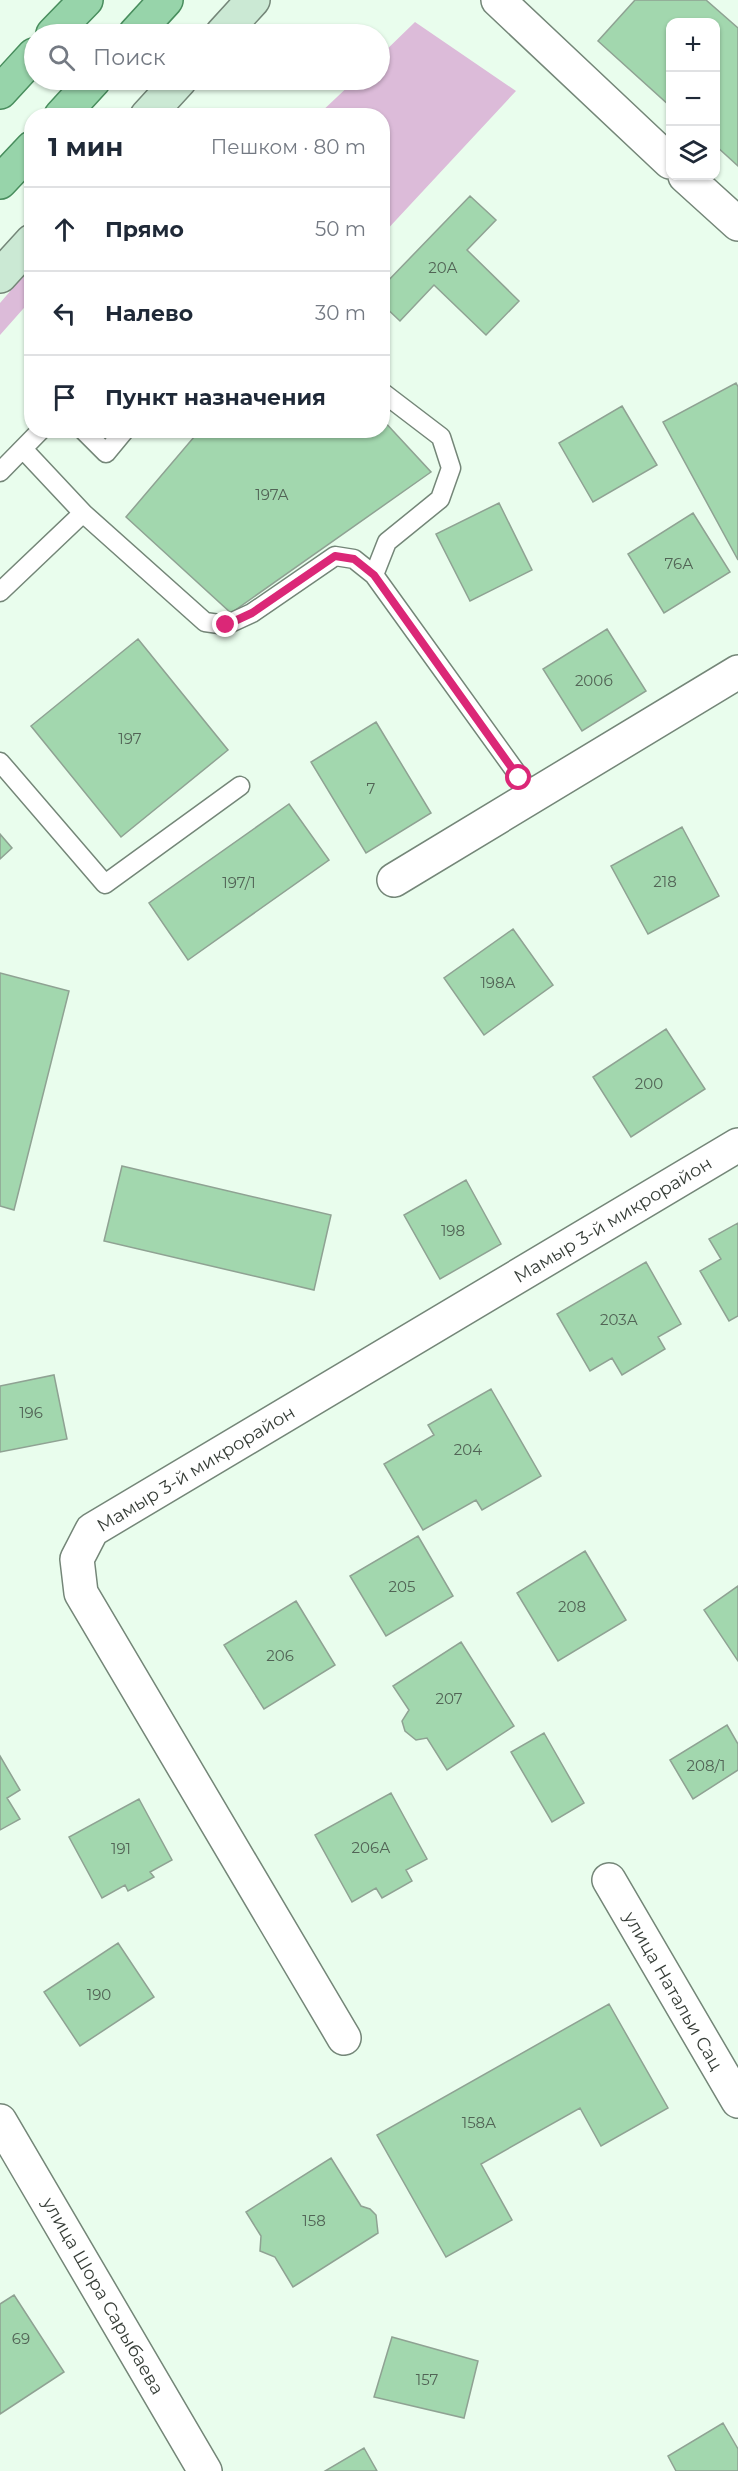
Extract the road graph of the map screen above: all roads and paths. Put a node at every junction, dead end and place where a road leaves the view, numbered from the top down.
1 (86, 0) edge
2 (166, 0) edge
3 (253, 0) edge
4 (498, 0) edge
5 (63, 24) edge
6 (144, 24) edge
7 (231, 24) edge
8 (24, 66) edge
9 (85, 90) edge
10 (171, 90) edge
11 (0, 92) edge
12 (68, 108) edge
13 (154, 108) edge
14 (24, 156) edge
15 (666, 158) edge
16 (689, 180) edge
17 (0, 182) edge
18 (738, 224) edge
19 (24, 250) edge
20 (0, 276) edge
21 (390, 398) edge
22 (33, 438) edge
23 (91, 438) edge
24 (118, 438) edge
25 (23, 448) junction
26 (0, 472) edge
27 (82, 513) junction
28 (374, 575) junction
29 (0, 592) edge
30 (738, 672) edge
31 (0, 762) edge
32 (240, 786) dead end
33 (534, 797) junction
34 (394, 880) dead end
35 (738, 1145) edge
36 (609, 1880) dead end
37 (344, 2038) dead end
38 (738, 2101) edge
39 (0, 2121) edge
40 (205, 2471) edge

1 - 5 main road
2 - 6 main road
3 - 7 main road
4 - 15 street
8 - 11 main road
9 - 12 main road
10 - 13 main road
14 - 17 main road
16 - 18 street
19 - 20 main road
21 - 28 lane
22 - 25 lane
23 - 24 lane
25 - 26 lane
25 - 27 lane
27 - 28 lane
27 - 29 lane
28 - 33 lane
30 - 33 street
31 - 32 lane
33 - 34 street
35 - 37 street, Мамыр 3-й микрорайон
36 - 38 street, улица Натальи Сац
39 - 40 street, улица Шора Сарыбаева

